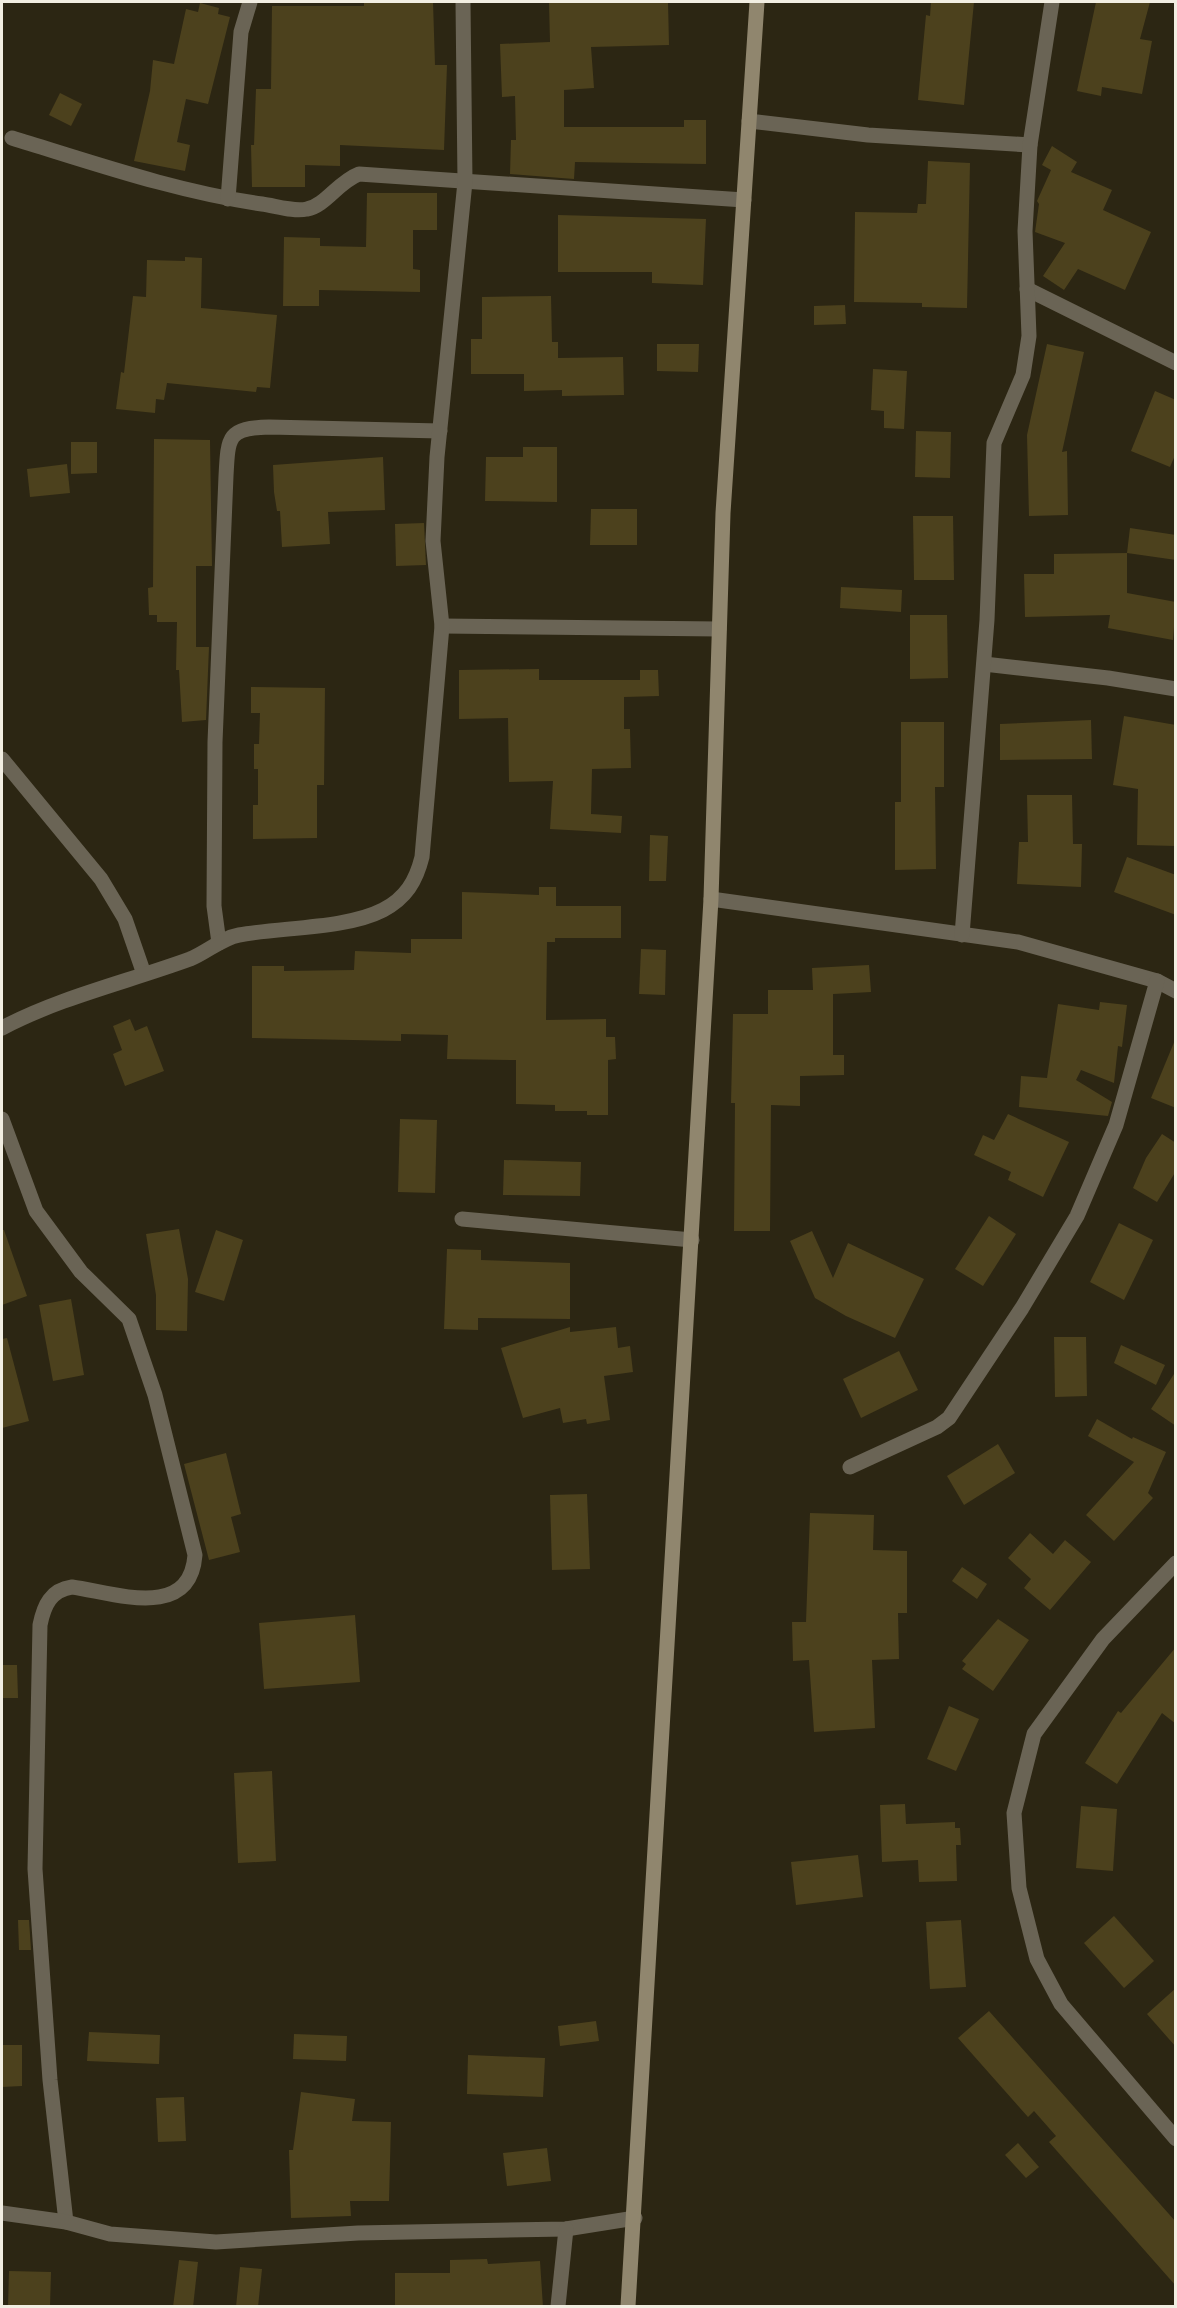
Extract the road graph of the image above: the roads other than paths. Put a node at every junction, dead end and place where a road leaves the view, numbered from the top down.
1 (250, 2) edge
2 (463, 2) edge
3 (757, 2) edge
4 (1052, 2) edge
5 (749, 121) junction
6 (12, 138) dead end
7 (1030, 145) junction
8 (465, 182) junction
9 (228, 199) junction
10 (744, 201) junction
11 (1027, 289) junction
12 (1176, 363) edge
13 (440, 431) junction
14 (442, 626) junction
15 (719, 629) junction
16 (984, 664) junction
17 (1176, 689) edge
18 (2, 759) edge
19 (711, 898) junction
20 (962, 935) junction
21 (219, 943) junction
22 (144, 974) junction
23 (1157, 981) junction
24 (1176, 991) edge
25 (2, 1028) edge
26 (2, 1119) edge
27 (462, 1219) dead end
28 (692, 1240) junction
29 (850, 1467) dead end
30 (1176, 1563) edge
31 (1176, 2139) edge
32 (2, 2213) edge
33 (635, 2218) junction
34 (66, 2222) junction
35 (566, 2229) junction
36 (558, 2307) edge
37 (628, 2307) edge

1 - 9 street
2 - 8 street
3 - 5 main road
4 - 7 street
5 - 7 street
5 - 10 main road
6 - 9 street
7 - 11 street
8 - 9 street
8 - 10 street
8 - 13 street
10 - 15 main road
11 - 12 street
11 - 16 street
13 - 14 street
13 - 21 street
14 - 15 street
14 - 21 street
15 - 19 main road
16 - 17 street
16 - 20 street
18 - 22 street
19 - 20 street
19 - 28 main road
20 - 23 street
21 - 22 street
22 - 25 street
23 - 24 street
23 - 29 street
26 - 34 street
27 - 28 street
28 - 33 main road
30 - 31 street
32 - 34 street
33 - 35 street
33 - 37 main road
34 - 35 street
35 - 36 street

